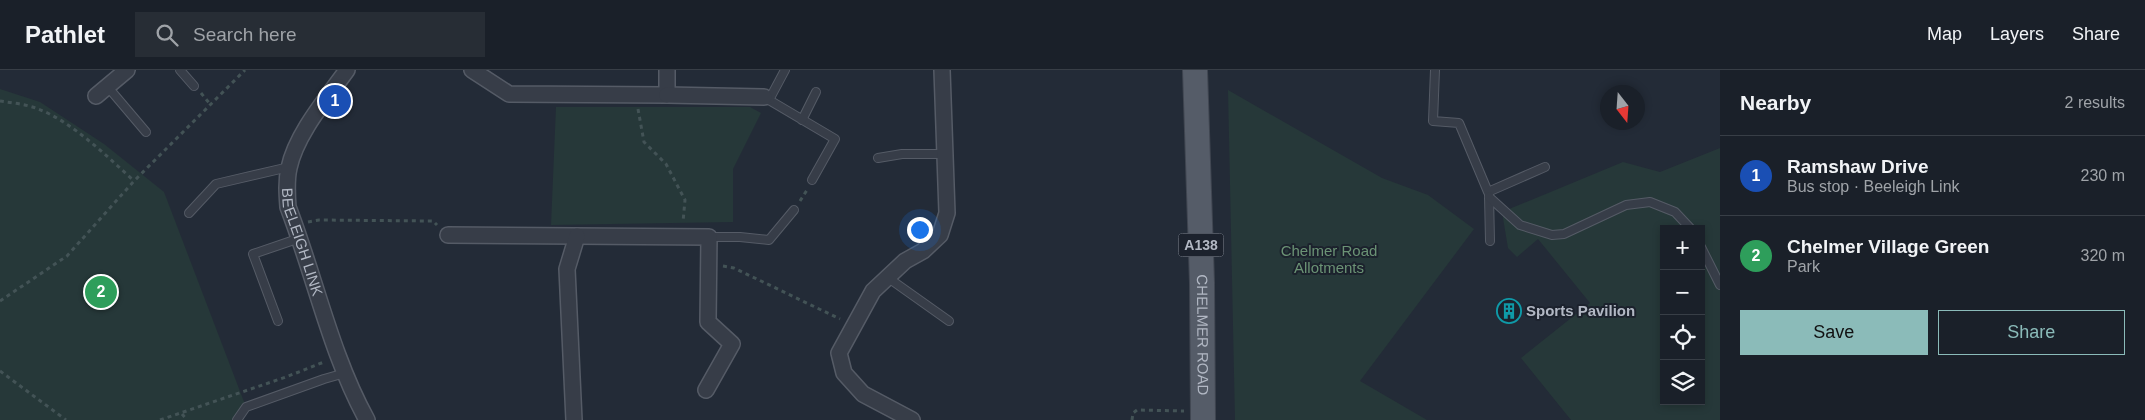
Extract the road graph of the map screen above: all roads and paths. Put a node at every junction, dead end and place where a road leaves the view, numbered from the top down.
1 (127, 70) edge
2 (180, 70) edge
3 (245, 70) edge
4 (347, 70) edge
5 (472, 70) edge
6 (667, 70) edge
7 (785, 70) edge
8 (942, 70) edge
9 (1195, 70) edge
10 (1435, 70) edge
11 (194, 86) dead end
12 (102, 91) joint
13 (816, 92) dead end
14 (632, 95) junction
15 (667, 95) junction
16 (766, 99) junction
17 (0, 101) edge
18 (802, 120) junction
19 (146, 132) dead end
20 (945, 154) junction
21 (878, 158) dead end
22 (289, 167) junction
23 (1545, 167) dead end
24 (812, 180) joint
25 (134, 181) junction
26 (1489, 194) junction
27 (794, 210) joint
28 (189, 213) dead end
29 (1687, 225) edge
30 (297, 232) junction
31 (448, 235) joint
32 (577, 236) junction
33 (682, 237) junction
34 (709, 237) junction
35 (1490, 241) dead end
36 (1705, 255) edge
37 (709, 265) junction
38 (887, 277) junction
39 (1720, 285) edge
40 (0, 300) edge
41 (278, 321) dead end
42 (949, 321) dead end
43 (854, 326) junction
44 (339, 355) junction
45 (0, 371) edge
46 (346, 373) junction
47 (706, 390) dead end
48 (182, 414) junction
49 (1196, 416) edge
50 (66, 420) edge
51 (160, 420) edge
52 (187, 420) edge
53 (238, 420) edge
54 (367, 420) edge
55 (574, 420) edge
56 (912, 420) edge
57 (1133, 420) edge

1 - 12 street
2 - 11 lane
3 - 25 path
4 - 22 street, BEELEIGH LINK
5 - 14 street
6 - 15 street
7 - 16 lane
8 - 20 street
9 - 49 main road, CHELMER ROAD / A138
10 - 26 lane
12 - 19 lane
13 - 18 lane
14 - 15 street
14 - 33 path
15 - 16 street
16 - 18 lane
17 - 25 path
18 - 24 lane
20 - 21 lane
20 - 38 street
22 - 28 lane
22 - 30 street, BEELEIGH LINK
23 - 26 lane
24 - 27 path
25 - 40 path
26 - 29 lane
26 - 35 lane
27 - 34 lane
30 - 31 path
30 - 41 lane
30 - 44 street, BEELEIGH LINK
31 - 32 street
32 - 33 street
32 - 55 street
33 - 34 street
34 - 37 street
36 - 39 lane
37 - 43 path
37 - 47 street
38 - 42 lane
38 - 43 street
43 - 56 street
44 - 46 street, BEELEIGH LINK
44 - 48 path
45 - 50 path
46 - 53 lane
46 - 54 street, BEELEIGH LINK
48 - 51 path
48 - 52 path
49 - 57 path

